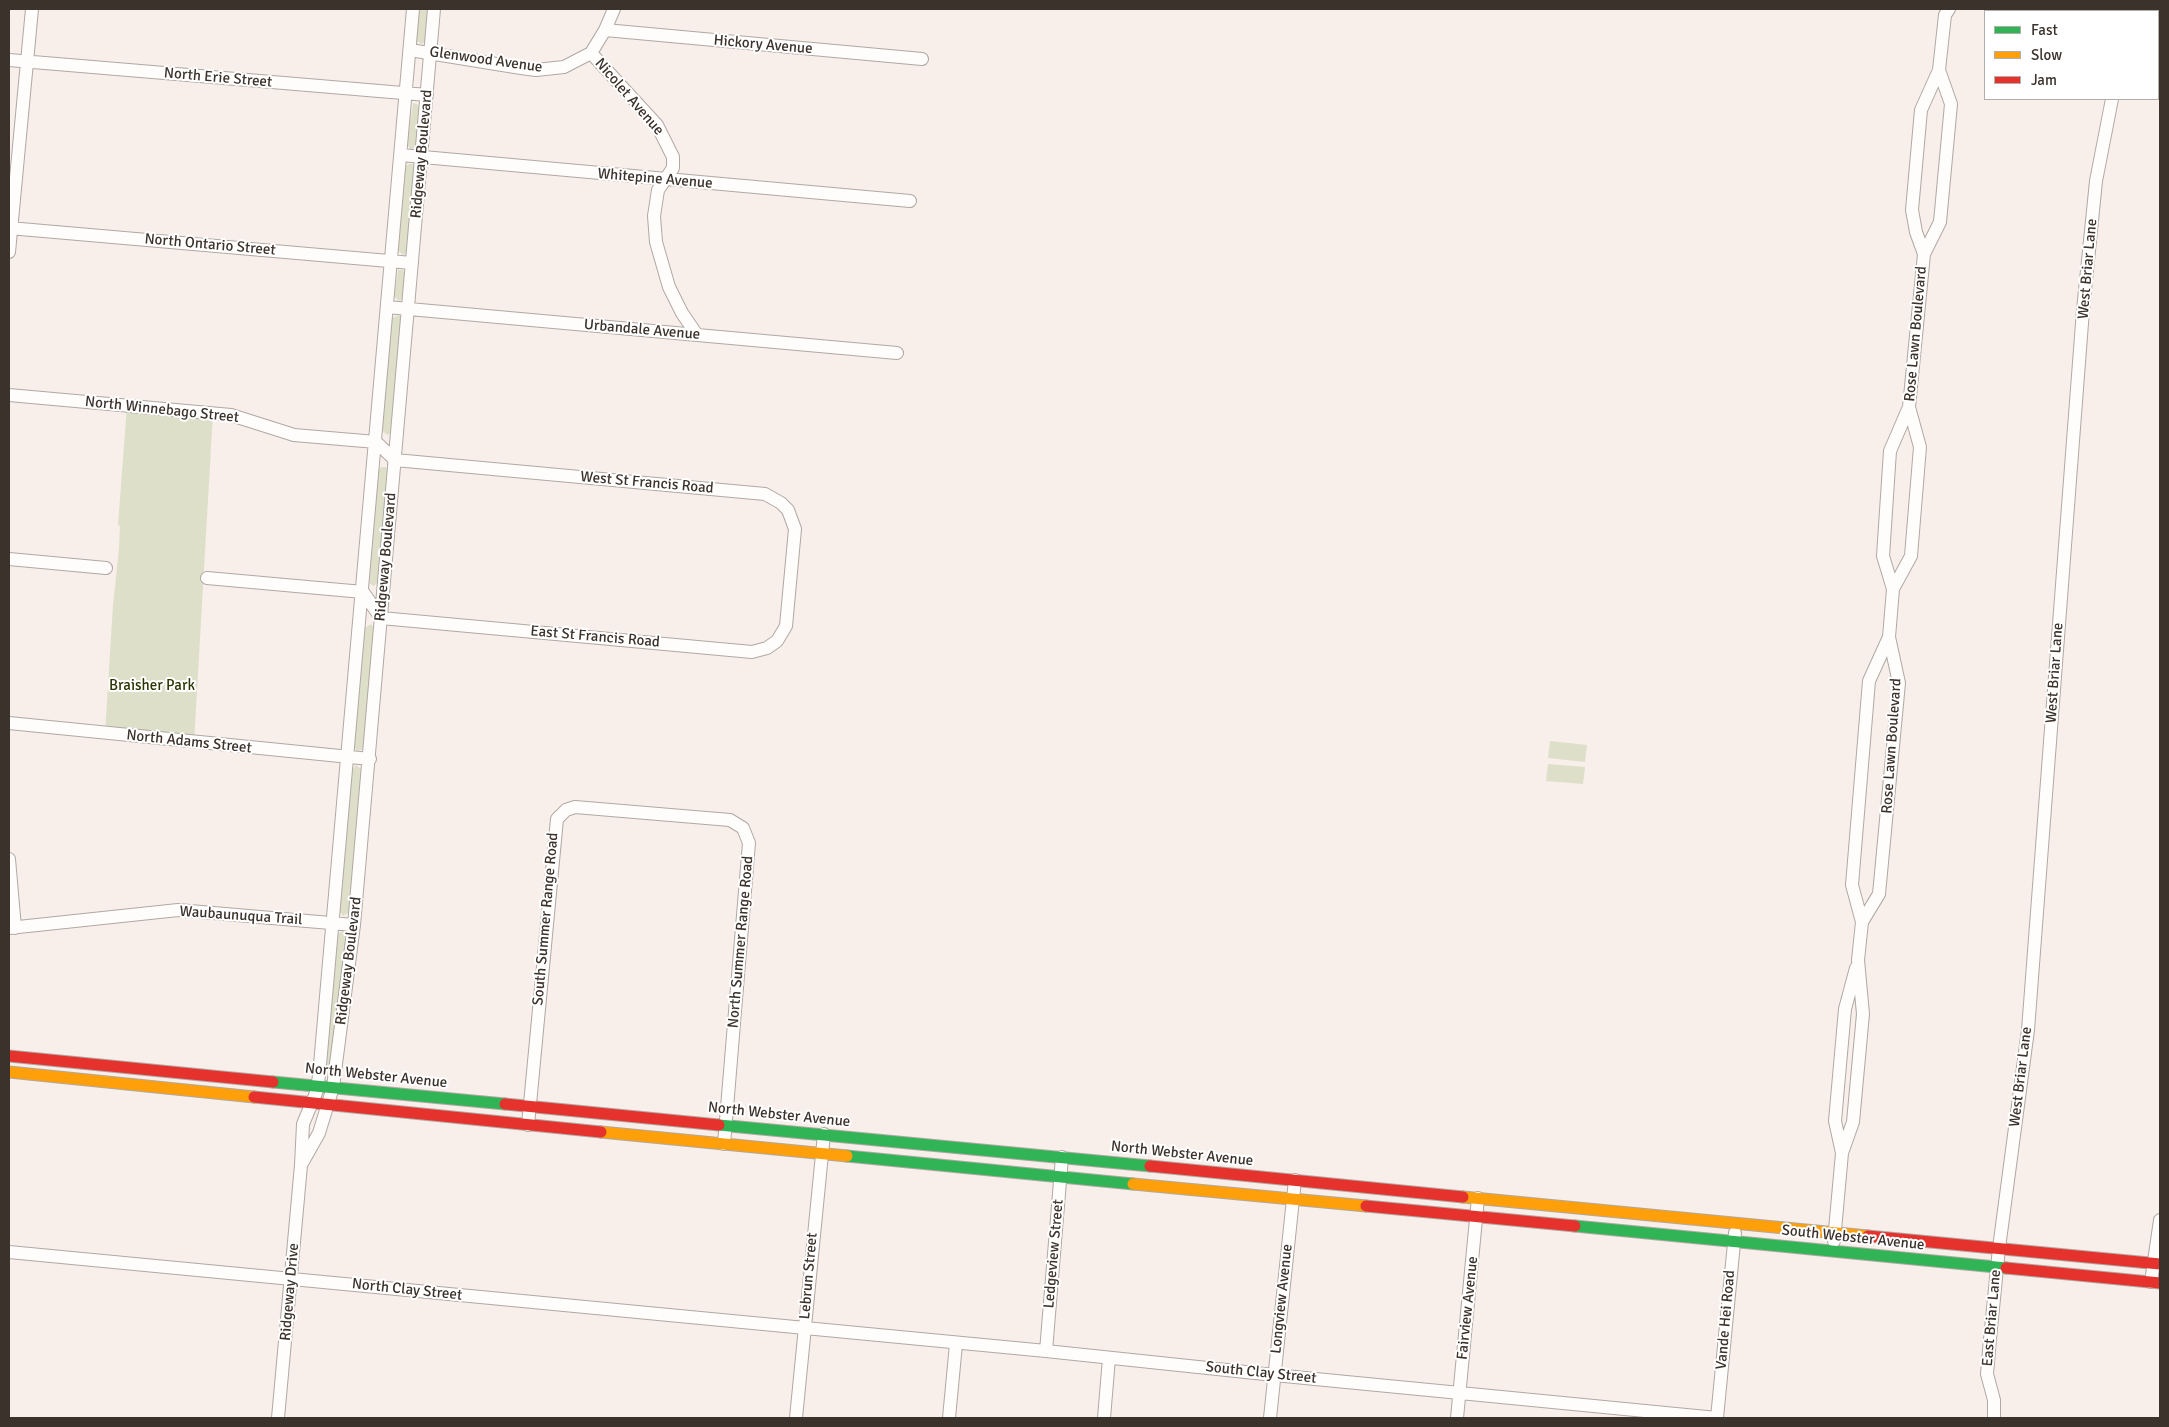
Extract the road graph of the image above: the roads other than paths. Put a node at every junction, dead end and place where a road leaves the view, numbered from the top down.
1 (32, 9) edge
2 (413, 9) edge
3 (434, 9) edge
4 (614, 9) edge
5 (1946, 11) edge
6 (605, 30) junction
7 (410, 50) junction
8 (430, 52) junction
9 (591, 53) junction
10 (922, 59) dead end
11 (9, 60) edge
12 (27, 62) junction
13 (1939, 70) junction
14 (406, 93) junction
15 (427, 95) junction
16 (2112, 100) edge
17 (401, 155) junction
18 (422, 157) junction
19 (665, 180) junction
20 (910, 201) dead end
21 (10, 228) edge
22 (9, 252) edge
23 (1924, 254) junction
24 (391, 261) junction
25 (412, 263) junction
26 (387, 307) junction
27 (408, 308) junction
28 (697, 335) junction
29 (896, 353) dead end
30 (9, 395) edge
31 (1909, 407) junction
32 (376, 442) junction
33 (395, 460) junction
34 (9, 559) edge
35 (106, 568) dead end
36 (207, 578) dead end
37 (1893, 589) junction
38 (362, 592) junction
39 (788, 615) joint
40 (381, 618) junction
41 (1889, 637) junction
42 (9, 723) edge
43 (348, 757) junction
44 (370, 759) junction
45 (659, 814) joint
46 (9, 858) edge
47 (1862, 922) junction
48 (334, 923) junction
49 (354, 924) junction
50 (12, 928) edge
51 (1858, 960) junction
52 (9, 1056) edge
53 (9, 1072) edge
54 (318, 1086) junction
55 (333, 1087) junction
56 (312, 1103) junction
57 (328, 1105) junction
58 (530, 1106) junction
59 (528, 1125) junction
60 (726, 1125) junction
61 (824, 1134) junction
62 (724, 1144) junction
63 (821, 1153) junction
64 (1842, 1153) junction
65 (1062, 1157) junction
66 (301, 1165) junction
67 (1061, 1176) junction
68 (1295, 1180) junction
69 (1478, 1198) junction
70 (1293, 1199) junction
71 (1547, 1204) joint
72 (1477, 1217) junction
73 (2160, 1220) edge
74 (1736, 1223) junction
75 (1835, 1233) junction
76 (1734, 1241) junction
77 (1998, 1248) junction
78 (1833, 1251) junction
79 (9, 1252) edge
80 (2156, 1264) edge
81 (1997, 1267) junction
82 (291, 1279) junction
83 (2155, 1282) edge
84 (804, 1330) junction
85 (956, 1344) junction
86 (1046, 1352) junction
87 (1109, 1358) junction
88 (1274, 1374) junction
89 (1460, 1393) junction
90 (278, 1418) edge
91 (796, 1418) edge
92 (949, 1418) edge
93 (1104, 1418) edge
94 (1270, 1418) edge
95 (1457, 1418) edge
96 (1717, 1418) edge
97 (1994, 1418) edge

1 - 12 street
2 - 7 street, Ridgeway Boulevard
3 - 8 street, Ridgeway Boulevard
4 - 6 street
5 - 13 street, Rose Lawn Boulevard
6 - 9 street
6 - 10 street, Hickory Avenue
7 - 8 street, Glenwood Avenue
7 - 14 street, Ridgeway Boulevard
8 - 9 street, Glenwood Avenue
8 - 15 street, Ridgeway Boulevard
9 - 19 street, Nicolet Avenue
11 - 12 street, North Erie Street
12 - 14 street, North Erie Street
12 - 21 street
13 - 23 street
13 - 23 street, Rose Lawn Boulevard
14 - 15 street, North Erie Street
14 - 17 street, Ridgeway Boulevard
15 - 18 street, Ridgeway Boulevard
16 - 77 street, West Briar Lane
17 - 18 street, Whitepine Avenue
17 - 24 street, Ridgeway Boulevard
18 - 19 street, Whitepine Avenue
18 - 25 street, Ridgeway Boulevard
19 - 20 street, Whitepine Avenue
19 - 28 street, Nicolet Avenue
21 - 22 street
21 - 24 street, North Ontario Street
23 - 31 street, Rose Lawn Boulevard
24 - 25 street, North Ontario Street
24 - 26 street, Ridgeway Boulevard
25 - 27 street, Ridgeway Boulevard
26 - 27 street, Urbandale Avenue
26 - 32 street, Ridgeway Boulevard
27 - 28 street, Urbandale Avenue
27 - 33 street, Ridgeway Boulevard
28 - 29 street, Urbandale Avenue
30 - 32 street, North Winnebago Street
31 - 37 street
31 - 37 street, Rose Lawn Boulevard
32 - 33 street
32 - 38 street, Ridgeway Boulevard
33 - 39 street, West St Francis Road
33 - 40 street, Ridgeway Boulevard
34 - 35 street
36 - 38 street
37 - 41 street, Rose Lawn Boulevard
38 - 40 street
38 - 43 street, Ridgeway Boulevard
39 - 40 street, East St Francis Road
40 - 44 street, Ridgeway Boulevard
41 - 47 street
41 - 47 street, Rose Lawn Boulevard
42 - 43 street, North Adams Street
43 - 44 street, North Adams Street
43 - 48 street, Ridgeway Boulevard
44 - 49 street, Ridgeway Boulevard
45 - 58 street, South Summer Range Road
45 - 60 street, North Summer Range Road
46 - 50 street
47 - 51 street, Rose Lawn Boulevard
48 - 49 street, Waubaunuqua Trail
48 - 50 street, Waubaunuqua Trail
48 - 54 street, Ridgeway Boulevard
49 - 55 street, Ridgeway Boulevard
51 - 64 street, Rose Lawn Boulevard
51 - 64 street
52 - 54 main road, North Webster Avenue
53 - 56 main road
54 - 55 main road, North Webster Avenue
54 - 56 street, Ridgeway Boulevard
55 - 57 street, Ridgeway Boulevard
55 - 58 main road, North Webster Avenue
56 - 57 main road
56 - 66 street, Ridgeway Drive
57 - 59 main road
57 - 66 street, Ridgeway Drive
58 - 59 street, South Summer Range Road
58 - 60 main road, North Webster Avenue
59 - 62 main road
60 - 61 main road, North Webster Avenue
60 - 62 street, North Summer Range Road
61 - 63 street, Lebrun Street
61 - 65 main road, North Webster Avenue
62 - 63 main road
63 - 67 main road
63 - 84 street, Lebrun Street
64 - 75 street, Rose Lawn Boulevard
65 - 67 street, Ledgeview Street
65 - 68 main road, North Webster Avenue
66 - 82 street, Ridgeway Drive
67 - 70 main road
67 - 86 street, Ledgeview Street
68 - 69 main road, North Webster Avenue
68 - 70 street, Longview Avenue
69 - 71 main road, North Webster Avenue
69 - 72 street, Fairview Avenue
70 - 72 main road
70 - 88 street, Longview Avenue
71 - 74 main road, South Webster Avenue
72 - 76 main road, South Webster Avenue
72 - 89 street, Fairview Avenue
73 - 80 street
74 - 75 main road, South Webster Avenue
74 - 76 street, Vande Hei Road
75 - 77 main road, South Webster Avenue
75 - 78 street, Rose Lawn Boulevard
76 - 78 main road, South Webster Avenue
76 - 96 street, Vande Hei Road
77 - 80 main road, South Webster Avenue
77 - 81 street, East Briar Lane
78 - 81 main road, South Webster Avenue
79 - 82 street, North Clay Street
80 - 83 street
81 - 83 main road, South Webster Avenue
81 - 97 street, East Briar Lane
82 - 84 street, North Clay Street
82 - 90 street, Ridgeway Drive
84 - 85 street, South Clay Street
84 - 91 street, Lebrun Street
85 - 86 street, South Clay Street
85 - 92 street
86 - 87 street, South Clay Street
87 - 88 street, South Clay Street
87 - 93 street
88 - 89 street, South Clay Street
88 - 94 street, Longview Avenue
89 - 95 street, Fairview Avenue
89 - 96 street, South Clay Street

